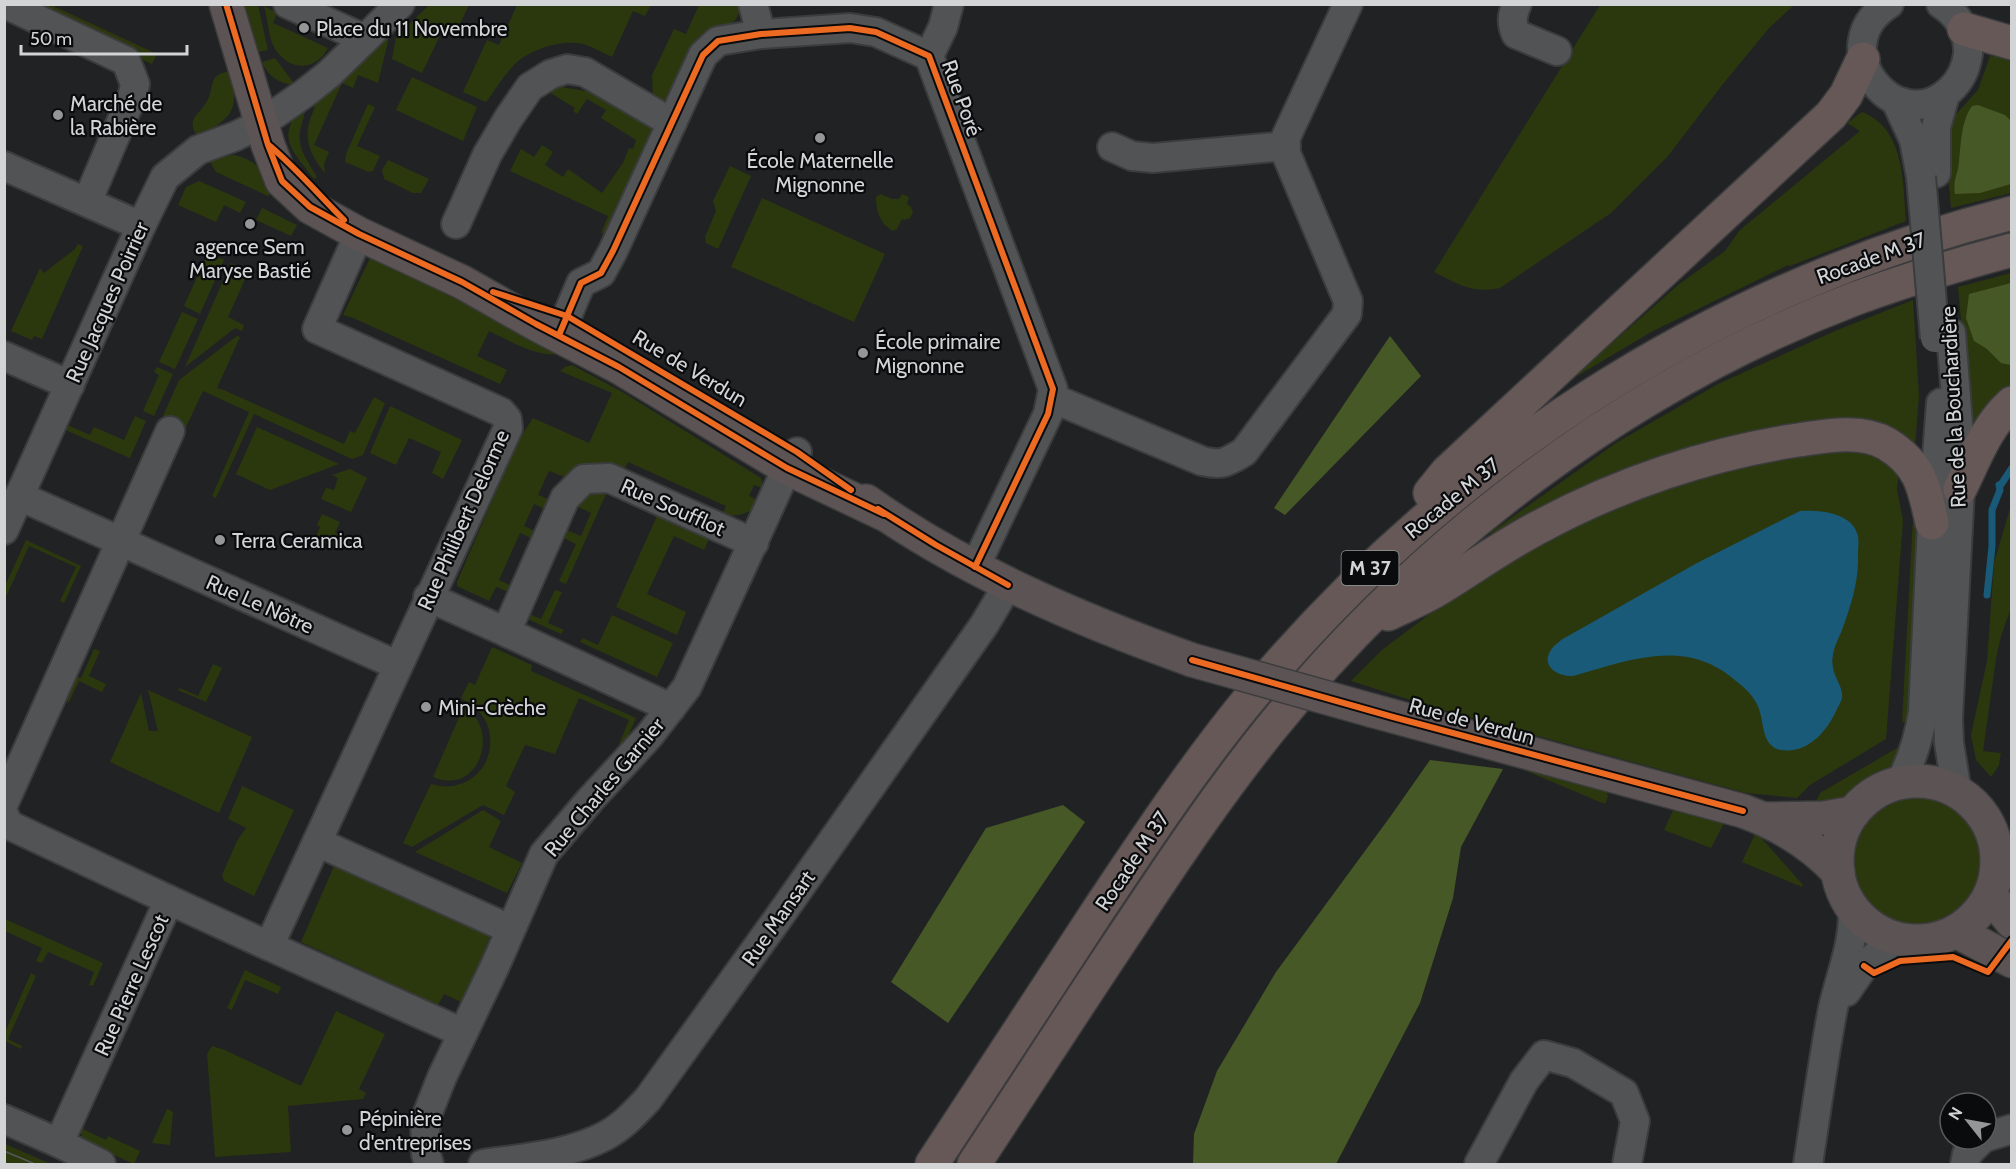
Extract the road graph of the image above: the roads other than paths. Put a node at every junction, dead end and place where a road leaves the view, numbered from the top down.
1 (5, 4) edge
2 (226, 4) edge
3 (288, 4) edge
4 (400, 4) edge
5 (753, 4) edge
6 (949, 4) edge
7 (1348, 4) edge
8 (1517, 4) edge
9 (1888, 5) edge
10 (1950, 12) edge
11 (761, 34) junction
12 (365, 39) junction
13 (2012, 43) edge
14 (1557, 51) dead end
15 (928, 56) junction
16 (1863, 59) junction
17 (1945, 95) junction
18 (1896, 100) junction
19 (672, 123) junction
20 (265, 134) junction
21 (1286, 146) junction
22 (1112, 147) dead end
23 (4, 166) edge
24 (1929, 175) junction
25 (87, 202) junction
26 (2012, 213) edge
27 (456, 224) dead end
28 (141, 226) junction
29 (359, 234) junction
30 (2012, 250) edge
31 (563, 326) junction
32 (1943, 335) junction
33 (4, 356) edge
34 (70, 385) junction
35 (1052, 398) junction
36 (2012, 403) edge
37 (170, 431) dead end
38 (792, 460) junction
39 (1960, 489) junction
40 (20, 496) junction
41 (1932, 523) junction
42 (4, 530) edge
43 (121, 543) junction
44 (754, 543) junction
45 (975, 567) junction
46 (1370, 567) junction
47 (1008, 585) junction
48 (428, 597) junction
49 (1357, 630) junction
50 (506, 632) junction
51 (397, 665) junction
52 (671, 708) junction
53 (1900, 783) junction
54 (1957, 792) junction
55 (4, 803) edge
56 (1853, 813) junction
57 (4, 815) edge
58 (1766, 819) junction
59 (317, 842) junction
60 (1838, 872) junction
61 (1990, 895) junction
62 (170, 900) junction
63 (1853, 909) junction
64 (2012, 922) edge
65 (510, 929) junction
66 (1956, 931) junction
67 (1896, 938) junction
68 (269, 946) junction
69 (2012, 961) edge
70 (1832, 1014) junction
71 (463, 1033) junction
72 (4, 1119) edge
73 (59, 1143) junction
74 (101, 1164) edge
75 (429, 1164) edge
76 (483, 1164) edge
77 (932, 1164) edge
78 (974, 1164) edge
79 (1479, 1164) edge
80 (1627, 1164) edge
81 (1808, 1164) edge

1 - 25 street
2 - 20 main road, Rue de Verdun
3 - 12 street
4 - 12 street
5 - 11 street
6 - 15 street
7 - 21 street
8 - 14 street
9 - 16 street
10 - 13 highway
10 - 17 street
11 - 15 street, Rue Poré
11 - 19 street, Rue Poré
12 - 20 street
15 - 35 street, Rue Poré
16 - 18 street
16 - 46 highway
17 - 18 street
17 - 24 street, Rue de la Bouchardière
18 - 24 street, Rue de la Bouchardière
19 - 27 street
19 - 31 street, Rue Poré
20 - 28 street, Rue Jacques Poirrier
20 - 29 main road, Rue de Verdun
21 - 22 street
21 - 35 street
23 - 25 street
24 - 32 street, Rue de la Bouchardière
25 - 28 street
26 - 46 highway, Rocade M 37 / M 37
28 - 34 street, Rue Jacques Poirrier
29 - 31 main road, Rue de Verdun
29 - 48 street, Rue Philibert Delorme
30 - 49 highway, Rocade M 37 / M 37
31 - 38 main road, Rue de Verdun
32 - 39 street, Rue de la Bouchardière
32 - 41 street, Rue de la Bouchardière
33 - 34 street
34 - 40 street, Rue Jacques Poirrier
35 - 45 street
36 - 39 highway
37 - 43 street
38 - 44 street, Rue Charles Garnier
38 - 45 main road, Rue de Verdun
39 - 54 street, Rue de la Bouchardière
40 - 42 street, Rue Jacques Poirrier
40 - 43 street, Rue Le Nôtre
41 - 49 highway
41 - 53 street, Rue de la Bouchardière
43 - 51 street, Rue Le Nôtre
43 - 55 street
44 - 50 street, Rue Soufflot
44 - 52 street, Rue Charles Garnier
45 - 47 main road, Rue de Verdun
46 - 77 highway, Rocade M 37 / M 37
47 - 58 main road, Rue de Verdun, bridge
47 - 76 street, Rue Mansart
48 - 50 street
48 - 51 street, Rue Philibert Delorme
49 - 78 highway, Rocade M 37 / M 37
50 - 52 street
51 - 59 street, Rue Philibert Delorme
52 - 65 street, Rue Charles Garnier
53 - 54 main road
53 - 56 main road
54 - 61 main road
56 - 58 main road, Rue de Verdun
56 - 60 main road
57 - 62 street, Rue Pierre Lescot
58 - 60 main road, Rue de Verdun
59 - 65 street
59 - 68 street, Rue Philibert Delorme
60 - 63 main road
61 - 64 main road
61 - 66 main road
62 - 68 street
62 - 73 street, Rue Pierre Lescot
63 - 67 main road
63 - 70 street
65 - 71 street, Rue Charles Garnier
66 - 67 main road
66 - 69 main road
67 - 70 street
68 - 71 street
70 - 81 street
71 - 75 street, Rue Charles Garnier
72 - 73 street
73 - 74 street
79 - 80 street

